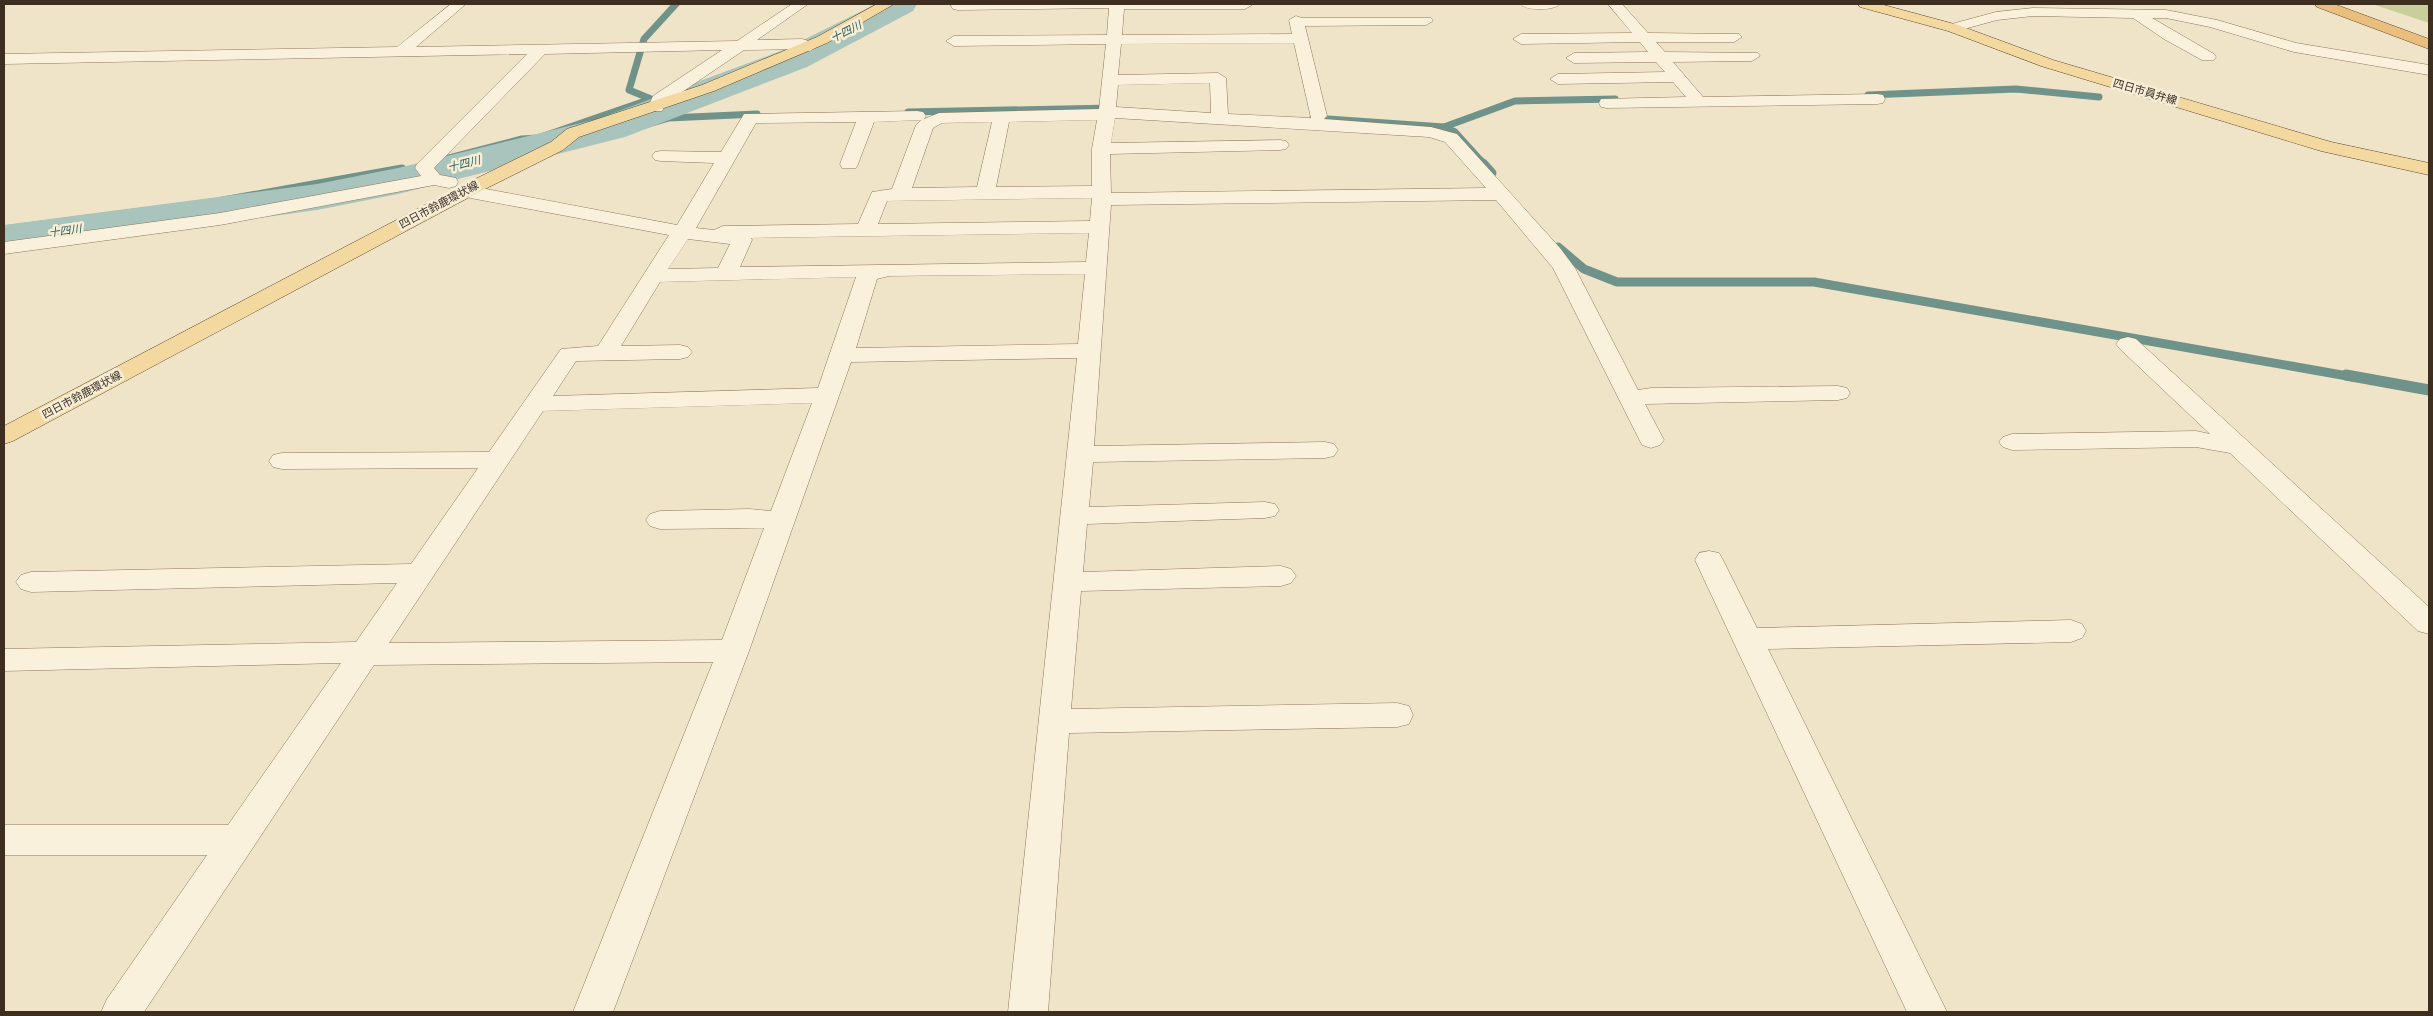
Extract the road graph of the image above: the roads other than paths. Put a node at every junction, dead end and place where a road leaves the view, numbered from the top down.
1 (459, 4) edge
2 (801, 4) edge
3 (888, 4) edge
4 (1117, 4) edge
5 (1527, 4) edge
6 (1553, 4) edge
7 (1615, 4) edge
8 (1865, 4) edge
9 (2061, 4) edge
10 (2322, 4) edge
11 (2351, 4) edge
12 (1245, 5) dead end
13 (958, 6) dead end
14 (2081, 12) junction
15 (2138, 15) junction
16 (1297, 16) edge
17 (1426, 21) dead end
18 (1610, 21) dead end
19 (1629, 21) junction
20 (1954, 28) junction
21 (2429, 30) edge
22 (1734, 37) dead end
23 (1644, 38) junction
24 (1114, 39) junction
25 (1522, 39) dead end
26 (954, 41) dead end
27 (2429, 44) edge
28 (739, 45) junction
29 (810, 46) junction
30 (541, 49) junction
31 (400, 52) junction
32 (1752, 56) dead end
33 (1660, 57) junction
34 (2208, 57) dead end
35 (1572, 58) dead end
36 (4, 59) edge
37 (2429, 70) edge
38 (1677, 77) junction
39 (1558, 79) dead end
40 (1111, 80) junction
41 (1696, 99) junction
42 (1877, 99) dead end
43 (1607, 102) dead end
44 (656, 107) junction
45 (1107, 110) junction
46 (1221, 115) junction
47 (917, 116) dead end
48 (1318, 116) dead end
49 (868, 117) junction
50 (1002, 117) junction
51 (1280, 145) dead end
52 (1101, 149) junction
53 (661, 156) dead end
54 (726, 158) junction
55 (849, 164) dead end
56 (2429, 169) edge
57 (429, 174) junction
58 (468, 190) junction
59 (985, 193) junction
60 (900, 194) junction
61 (1501, 194) junction
62 (1101, 196) junction
63 (1099, 227) junction
64 (868, 231) junction
65 (683, 232) junction
66 (4, 248) edge
67 (1096, 268) junction
68 (726, 274) junction
69 (868, 275) junction
70 (653, 276) junction
71 (2128, 344) dead end
72 (1088, 351) junction
73 (606, 352) junction
74 (680, 352) dead end
75 (842, 355) junction
76 (1838, 392) dead end
77 (827, 395) junction
78 (1631, 399) junction
79 (534, 404) junction
80 (4, 436) edge
81 (1651, 440) dead end
82 (2012, 442) dead end
83 (2237, 447) junction
84 (1325, 450) dead end
85 (1080, 457) junction
86 (496, 460) junction
87 (282, 461) dead end
88 (1265, 510) dead end
89 (1073, 518) junction
90 (660, 520) dead end
91 (781, 521) junction
92 (1709, 560) dead end
93 (420, 573) junction
94 (1281, 576) dead end
95 (31, 582) dead end
96 (1067, 584) junction
97 (2429, 624) edge
98 (2071, 631) dead end
99 (1747, 639) junction
100 (733, 651) junction
101 (365, 654) junction
102 (4, 660) edge
103 (1397, 715) dead end
104 (1054, 718) junction
105 (4, 840) edge
106 (240, 840) junction
107 (121, 1012) edge
108 (593, 1012) edge
109 (1028, 1012) edge
110 (1927, 1012) edge

1 - 31 street
2 - 28 street
3 - 29 main road, 四日市鈴鹿環状線
4 - 12 street
4 - 13 street
4 - 24 street
5 - 6 street
7 - 19 street
8 - 20 main road, 四日市員弁線
9 - 14 street
10 - 27 highway
11 - 21 highway
14 - 15 street
14 - 20 street
15 - 34 street
15 - 37 street
16 - 17 street
16 - 24 street
16 - 48 street
18 - 19 street
19 - 23 street
20 - 56 main road, 四日市員弁線
22 - 23 street
23 - 25 street
23 - 33 street
24 - 26 street
24 - 40 street
28 - 29 street
28 - 30 street
28 - 44 street
29 - 44 main road, 四日市鈴鹿環状線
30 - 31 street
30 - 57 street
31 - 36 street
32 - 33 street
33 - 35 street
33 - 38 street
38 - 39 street
38 - 41 street
40 - 45 street
40 - 46 street
41 - 42 street
41 - 43 street
44 - 58 main road, 四日市鈴鹿環状線
45 - 46 street
45 - 50 street
45 - 52 street
46 - 61 street
47 - 49 street
49 - 54 street
49 - 55 street
50 - 59 street
50 - 60 street
51 - 52 street
52 - 62 street
53 - 54 street
54 - 65 street
57 - 58 street
57 - 66 street
58 - 65 street
58 - 80 main road, 四日市鈴鹿環状線
59 - 60 street
59 - 62 street
60 - 64 street
61 - 62 street
61 - 78 street
62 - 63 street
63 - 64 street
63 - 67 street
64 - 65 street
65 - 68 street
65 - 70 street
67 - 69 street
67 - 72 street
68 - 69 street
68 - 70 street
69 - 75 street
70 - 73 street
71 - 83 street
72 - 75 street
72 - 85 street
73 - 74 street
73 - 79 street
75 - 77 street
76 - 78 street
77 - 79 street
77 - 91 street
78 - 81 street
79 - 86 street
82 - 83 street
83 - 97 street
84 - 85 street
85 - 89 street
86 - 87 street
86 - 93 street
88 - 89 street
89 - 96 street
90 - 91 street
91 - 100 street
92 - 99 street
93 - 95 street
93 - 101 street
94 - 96 street
96 - 104 street
98 - 99 street
99 - 110 street
100 - 101 street
100 - 108 street
101 - 102 street
101 - 106 street
103 - 104 street
104 - 109 street
105 - 106 street
106 - 107 street

